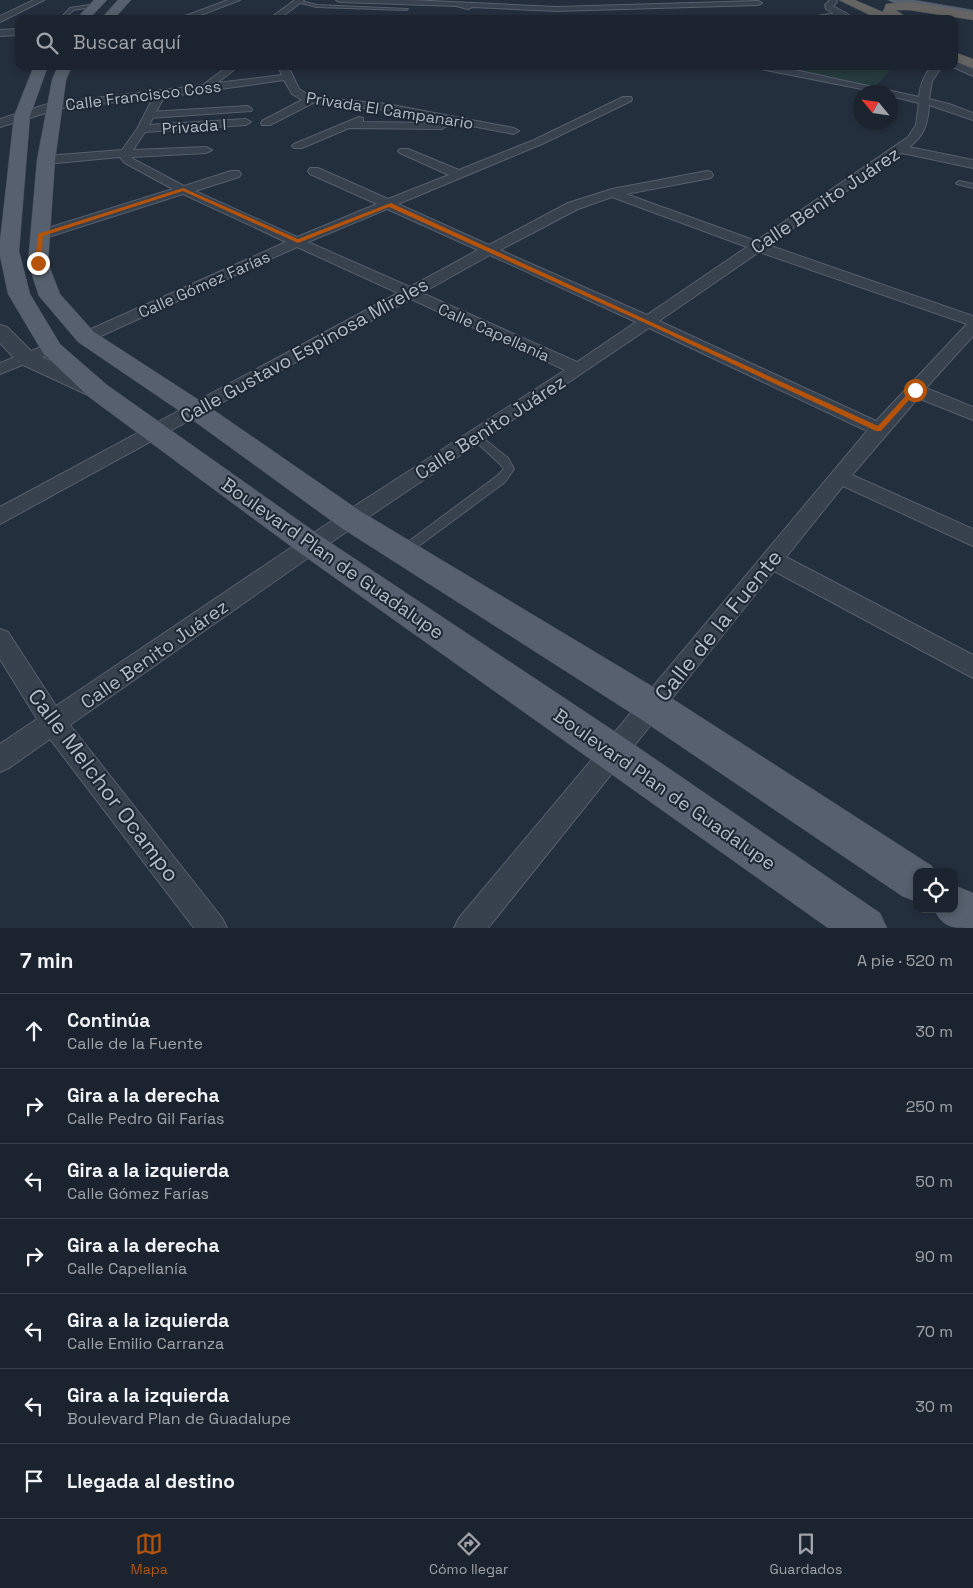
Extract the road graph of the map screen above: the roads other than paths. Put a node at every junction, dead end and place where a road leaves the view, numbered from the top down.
1 (40, 0) edge
2 (125, 0) edge
3 (236, 0) edge
4 (300, 0) edge
5 (340, 0) edge
6 (700, 0) edge
7 (756, 0) edge
8 (894, 0) edge
9 (915, 0) edge
10 (835, 1) edge
11 (98, 3) edge
12 (708, 3) edge
13 (456, 4) junction
14 (557, 4) edge
15 (619, 6) junction
16 (406, 9) dead end
17 (840, 13) junction
18 (973, 13) edge
19 (66, 15) edge
20 (86, 15) edge
21 (111, 15) edge
22 (193, 15) edge
23 (279, 15) edge
24 (508, 15) edge
25 (659, 15) dead end
26 (827, 15) edge
27 (844, 15) edge
28 (862, 15) edge
29 (877, 15) edge
30 (894, 15) edge
31 (2, 17) edge
32 (15, 32) edge
33 (0, 34) edge
34 (958, 52) edge
35 (966, 63) edge
36 (39, 70) edge
37 (64, 70) edge
38 (229, 70) edge
39 (284, 70) edge
40 (780, 70) edge
41 (933, 70) edge
42 (287, 76) junction
43 (853, 85) edge
44 (204, 88) junction
45 (160, 94) junction
46 (898, 94) edge
47 (627, 99) dead end
48 (923, 99) junction
49 (311, 100) junction
50 (54, 106) junction
51 (204, 107) dead end
52 (387, 107) junction
53 (248, 109) dead end
54 (151, 112) junction
55 (973, 117) edge
56 (11, 120) edge
57 (246, 122) dead end
58 (266, 123) dead end
59 (348, 125) junction
60 (491, 126) junction
61 (142, 129) junction
62 (514, 131) dead end
63 (298, 146) dead end
64 (900, 149) junction
65 (206, 150) dead end
66 (404, 150) dead end
67 (124, 155) junction
68 (46, 160) junction
69 (973, 164) edge
70 (314, 171) dead end
71 (235, 174) dead end
72 (460, 175) junction
73 (707, 175) dead end
74 (960, 183) dead end
75 (973, 186) edge
76 (183, 190) junction
77 (612, 193) junction
78 (389, 205) junction
79 (40, 235) junction
80 (298, 242) junction
81 (757, 246) junction
82 (489, 250) junction
83 (408, 294) junction
84 (647, 321) junction
85 (973, 321) edge
86 (973, 327) edge
87 (0, 331) edge
88 (86, 337) junction
89 (38, 353) junction
90 (0, 369) edge
91 (578, 369) junction
92 (915, 390) junction
93 (196, 410) junction
94 (973, 414) edge
95 (879, 429) junction
96 (155, 431) junction
97 (476, 437) junction
98 (840, 477) junction
99 (0, 516) edge
100 (350, 519) junction
101 (973, 538) edge
102 (310, 545) junction
103 (403, 552) junction
104 (772, 560) junction
105 (0, 639) edge
106 (973, 667) edge
107 (652, 706) junction
108 (54, 724) junction
109 (613, 752) junction
110 (0, 760) edge
111 (913, 878) edge
112 (958, 909) edge
113 (973, 918) edge
114 (212, 928) edge
115 (469, 928) edge
116 (865, 928) edge

1 - 31 street
2 - 21 main road
3 - 22 street
4 - 16 lane
4 - 23 street
5 - 13 street
6 - 12 street
6 - 15 street
7 - 12 street
8 - 18 main road
9 - 18 highway
10 - 17 street
10 - 28 highway
10 - 29 highway
11 - 19 lane
11 - 20 main road
12 - 15 street
13 - 14 street
13 - 24 street
14 - 15 street
15 - 25 street
17 - 26 lane
17 - 27 street
18 - 30 highway
32 - 33 street
34 - 35 highway
36 - 56 main road, Boulevard Plan de Guadalupe
37 - 50 main road
38 - 44 street
39 - 42 street, Privada El Campanario
40 - 43 street
41 - 48 street, Calle Benito Juárez
42 - 44 street, Calle Francisco Coss
42 - 49 street, Privada El Campanario
44 - 45 street, Calle Francisco Coss
45 - 50 street, Calle Francisco Coss
45 - 54 street
46 - 48 street
47 - 72 street, Calle Gómez Farías
48 - 55 street
48 - 64 street, Calle Benito Juárez
49 - 52 street, Privada El Campanario
49 - 58 street
50 - 56 street, Calle Francisco Coss
50 - 68 main road
51 - 54 street
52 - 59 street
52 - 60 street, Privada El Campanario
53 - 54 street
54 - 61 street
56 - 89 main road, Boulevard Plan de Guadalupe
57 - 61 street, Privada I
59 - 60 street
59 - 63 street
60 - 62 street, Privada El Campanario
61 - 67 street
64 - 69 street
64 - 81 street, Calle Benito Juárez
65 - 67 street
66 - 72 street
67 - 68 street
67 - 76 street, Calle Capellanía
68 - 79 main road
70 - 78 street
71 - 76 street
72 - 78 street, Calle Gómez Farías
73 - 77 street, Calle Gustavo Espinosa Mireles
74 - 75 lane
76 - 79 street
76 - 80 street, Calle Capellanía
77 - 81 street
77 - 82 street, Calle Gustavo Espinosa Mireles
78 - 80 street, Calle Gómez Farías
78 - 82 street
79 - 88 main road
80 - 83 street, Calle Capellanía
80 - 88 street, Calle Gómez Farías
81 - 84 street, Calle Benito Juárez
81 - 85 street
82 - 83 street, Calle Gustavo Espinosa Mireles
82 - 84 street
83 - 91 street, Calle Capellanía
83 - 93 street, Calle Gustavo Espinosa Mireles
84 - 91 street, Calle Benito Juárez
84 - 95 street
86 - 92 street, Calle de la Fuente
87 - 89 street
88 - 93 main road
89 - 90 street
89 - 96 main road, Boulevard Plan de Guadalupe
91 - 97 street, Calle Benito Juárez
92 - 94 street
92 - 95 street, Calle de la Fuente
93 - 96 street, Calle Gustavo Espinosa Mireles
93 - 100 main road
95 - 98 street, Calle de la Fuente
96 - 99 street, Calle Gustavo Espinosa Mireles
96 - 102 main road, Boulevard Plan de Guadalupe
97 - 100 street, Calle Benito Juárez
97 - 103 lane
98 - 101 street
98 - 104 street, Calle de la Fuente
100 - 102 street, Calle Benito Juárez
100 - 103 main road
102 - 108 street, Calle Benito Juárez
102 - 109 main road, Boulevard Plan de Guadalupe
103 - 107 main road
104 - 106 street
104 - 107 street, Calle de la Fuente
105 - 108 street, Calle Melchor Ocampo
107 - 109 street, Calle de la Fuente
107 - 111 main road
108 - 110 street, Calle Benito Juárez
108 - 114 street, Calle Melchor Ocampo
109 - 115 street, Calle de la Fuente
109 - 116 main road, Boulevard Plan de Guadalupe
112 - 113 main road

